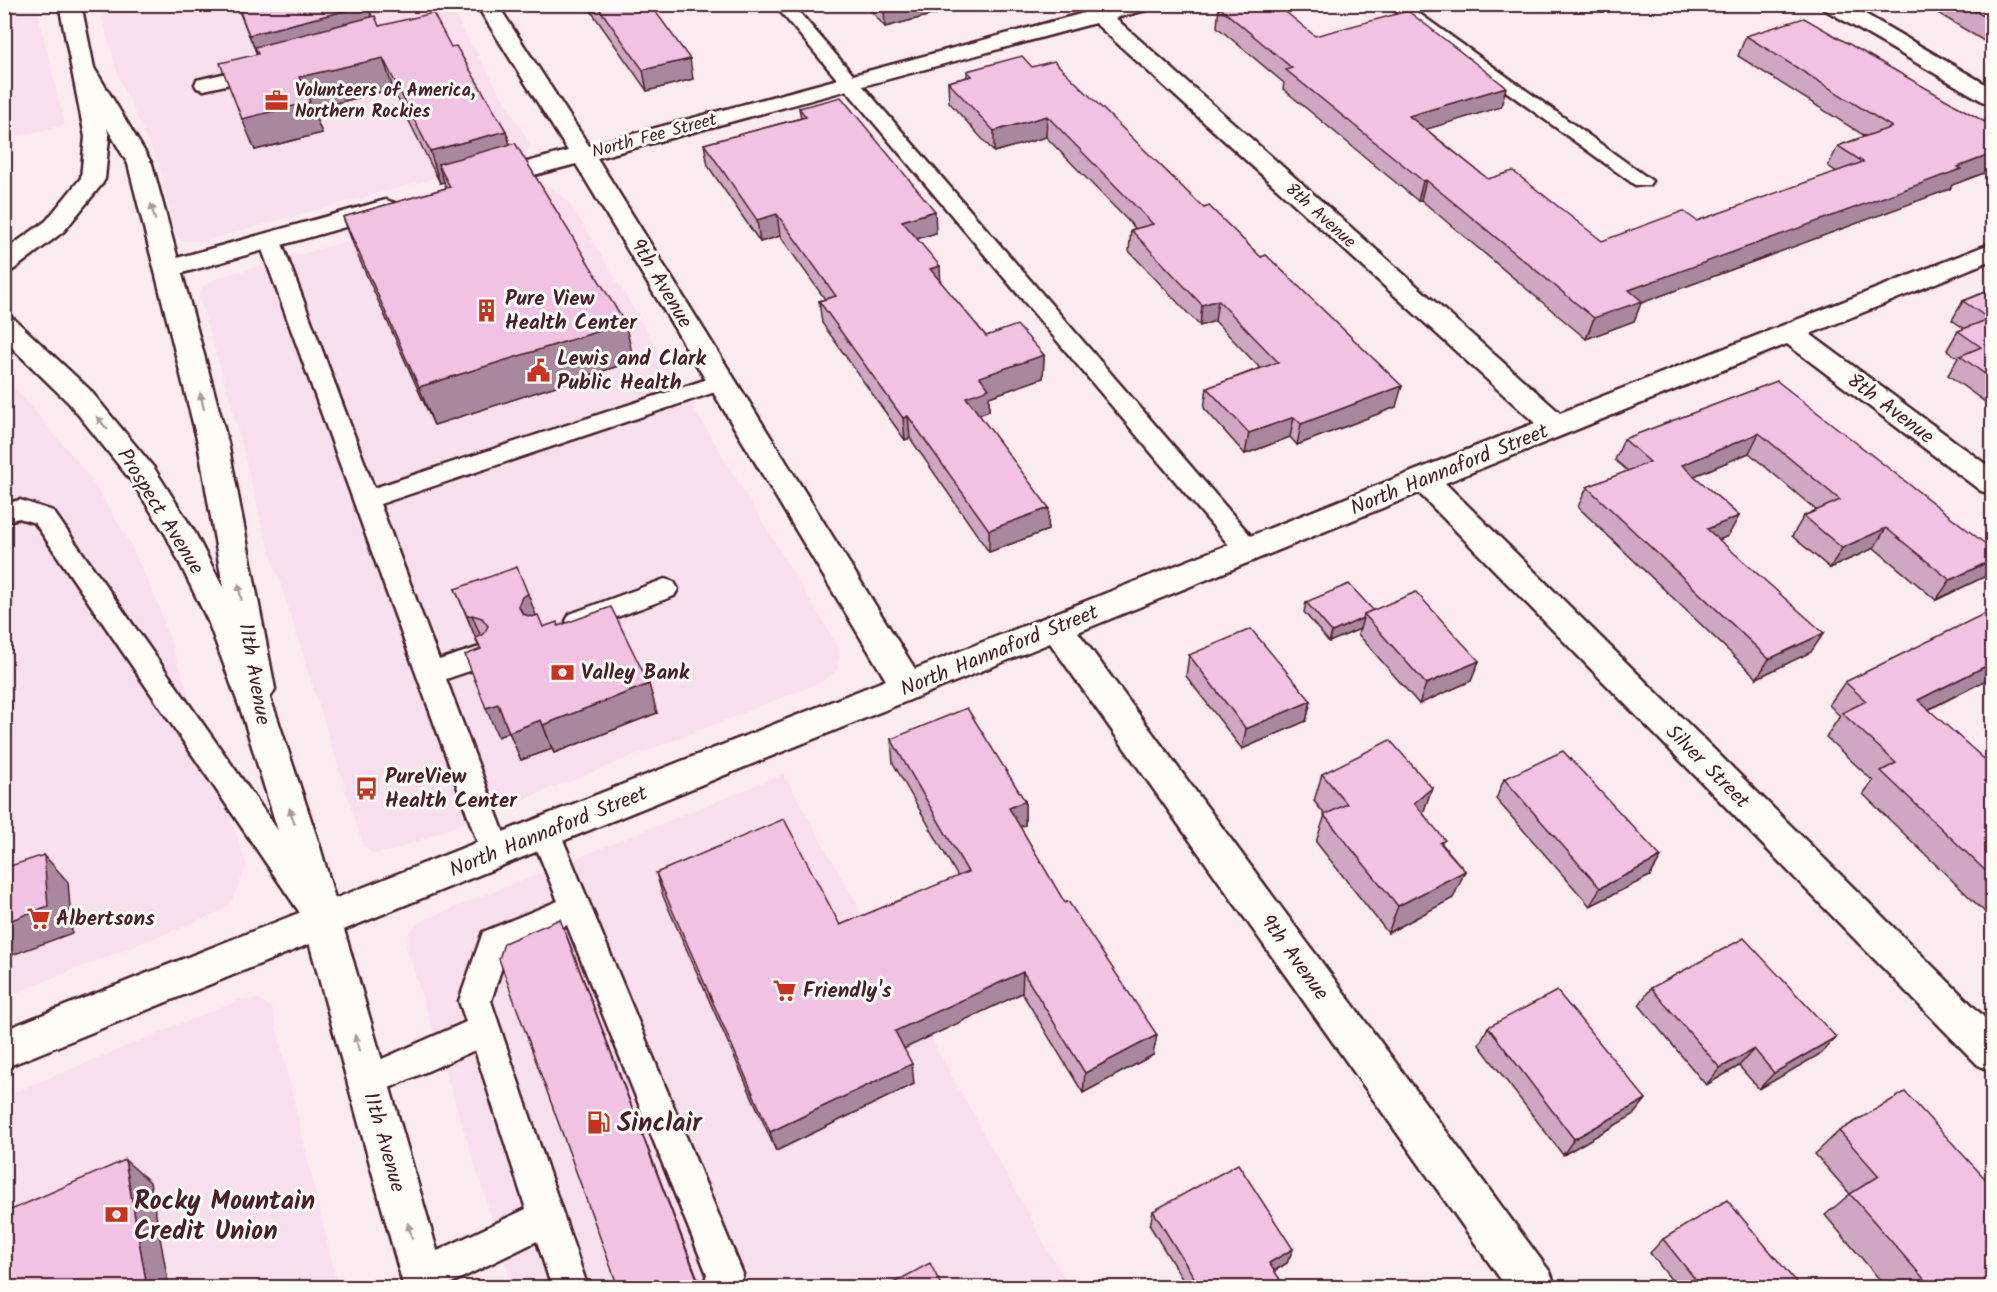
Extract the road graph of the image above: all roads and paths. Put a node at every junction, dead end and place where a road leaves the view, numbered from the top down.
1 (69, 4) edge
2 (486, 4) edge
3 (782, 4) edge
4 (1142, 4) edge
5 (1394, 4) edge
6 (1832, 4) edge
7 (1093, 10) edge
8 (82, 66) junction
9 (280, 67) edge
10 (851, 82) junction
11 (204, 84) dead end
12 (1992, 97) edge
13 (582, 154) junction
14 (1642, 181) dead end
15 (469, 186) edge
16 (412, 201) edge
17 (270, 241) junction
18 (1992, 250) edge
19 (4, 264) edge
20 (168, 269) junction
21 (4, 325) edge
22 (1789, 332) junction
23 (722, 382) junction
24 (1556, 426) junction
25 (1423, 479) junction
26 (1992, 484) edge
27 (366, 499) junction
28 (4, 513) edge
29 (1248, 550) junction
30 (665, 590) dead end
31 (1056, 627) junction
32 (555, 630) edge
33 (483, 656) edge
34 (430, 675) junction
35 (908, 687) junction
36 (266, 732) junction
37 (545, 832) junction
38 (496, 852) junction
39 (576, 907) junction
40 (324, 921) junction
41 (484, 1030) junction
42 (4, 1049) edge
43 (1992, 1053) edge
44 (369, 1081) junction
45 (546, 1218) junction
46 (425, 1282) edge
47 (570, 1287) edge
48 (721, 1287) edge
49 (1534, 1287) edge

1 - 8 main road, 11th Avenue
2 - 13 main road, 9th Avenue
3 - 10 lane
4 - 7 main road, North Fee Street
5 - 14 lane
6 - 12 main road
7 - 10 main road, North Fee Street
7 - 24 main road, 8th Avenue
8 - 19 main road, 11th Avenue
20 -> 8 main road, 11th Avenue
9 - 11 lane
10 - 13 main road, North Fee Street
10 - 29 lane
13 - 15 main road, North Fee Street
13 - 23 main road, 9th Avenue
16 - 17 main road
17 - 20 main road
17 - 27 lane
18 - 22 main road, North Hannaford Street
36 -> 20 main road, 11th Avenue
36 -> 21 main road, Prospect Avenue
22 - 24 main road, North Hannaford Street
22 - 26 main road, 8th Avenue
23 - 27 lane
23 - 35 main road, 9th Avenue
24 - 25 main road, North Hannaford Street
25 - 29 main road, North Hannaford Street
25 - 43 main road, Silver Street
27 - 34 lane
28 - 40 lane
29 - 31 main road, North Hannaford Street
30 - 32 lane
31 - 35 main road, North Hannaford Street
31 - 49 main road, 9th Avenue
33 - 34 lane
34 - 38 lane
35 - 37 main road, North Hannaford Street
40 -> 36 main road, 11th Avenue
37 - 38 main road, North Hannaford Street
37 - 39 lane
38 - 40 main road, North Hannaford Street
39 - 41 lane
39 - 48 lane
40 - 42 main road, North Hannaford Street
44 -> 40 main road, 11th Avenue
41 - 44 lane
41 - 45 lane
46 -> 44 main road, 11th Avenue
45 - 46 lane
45 - 47 lane

